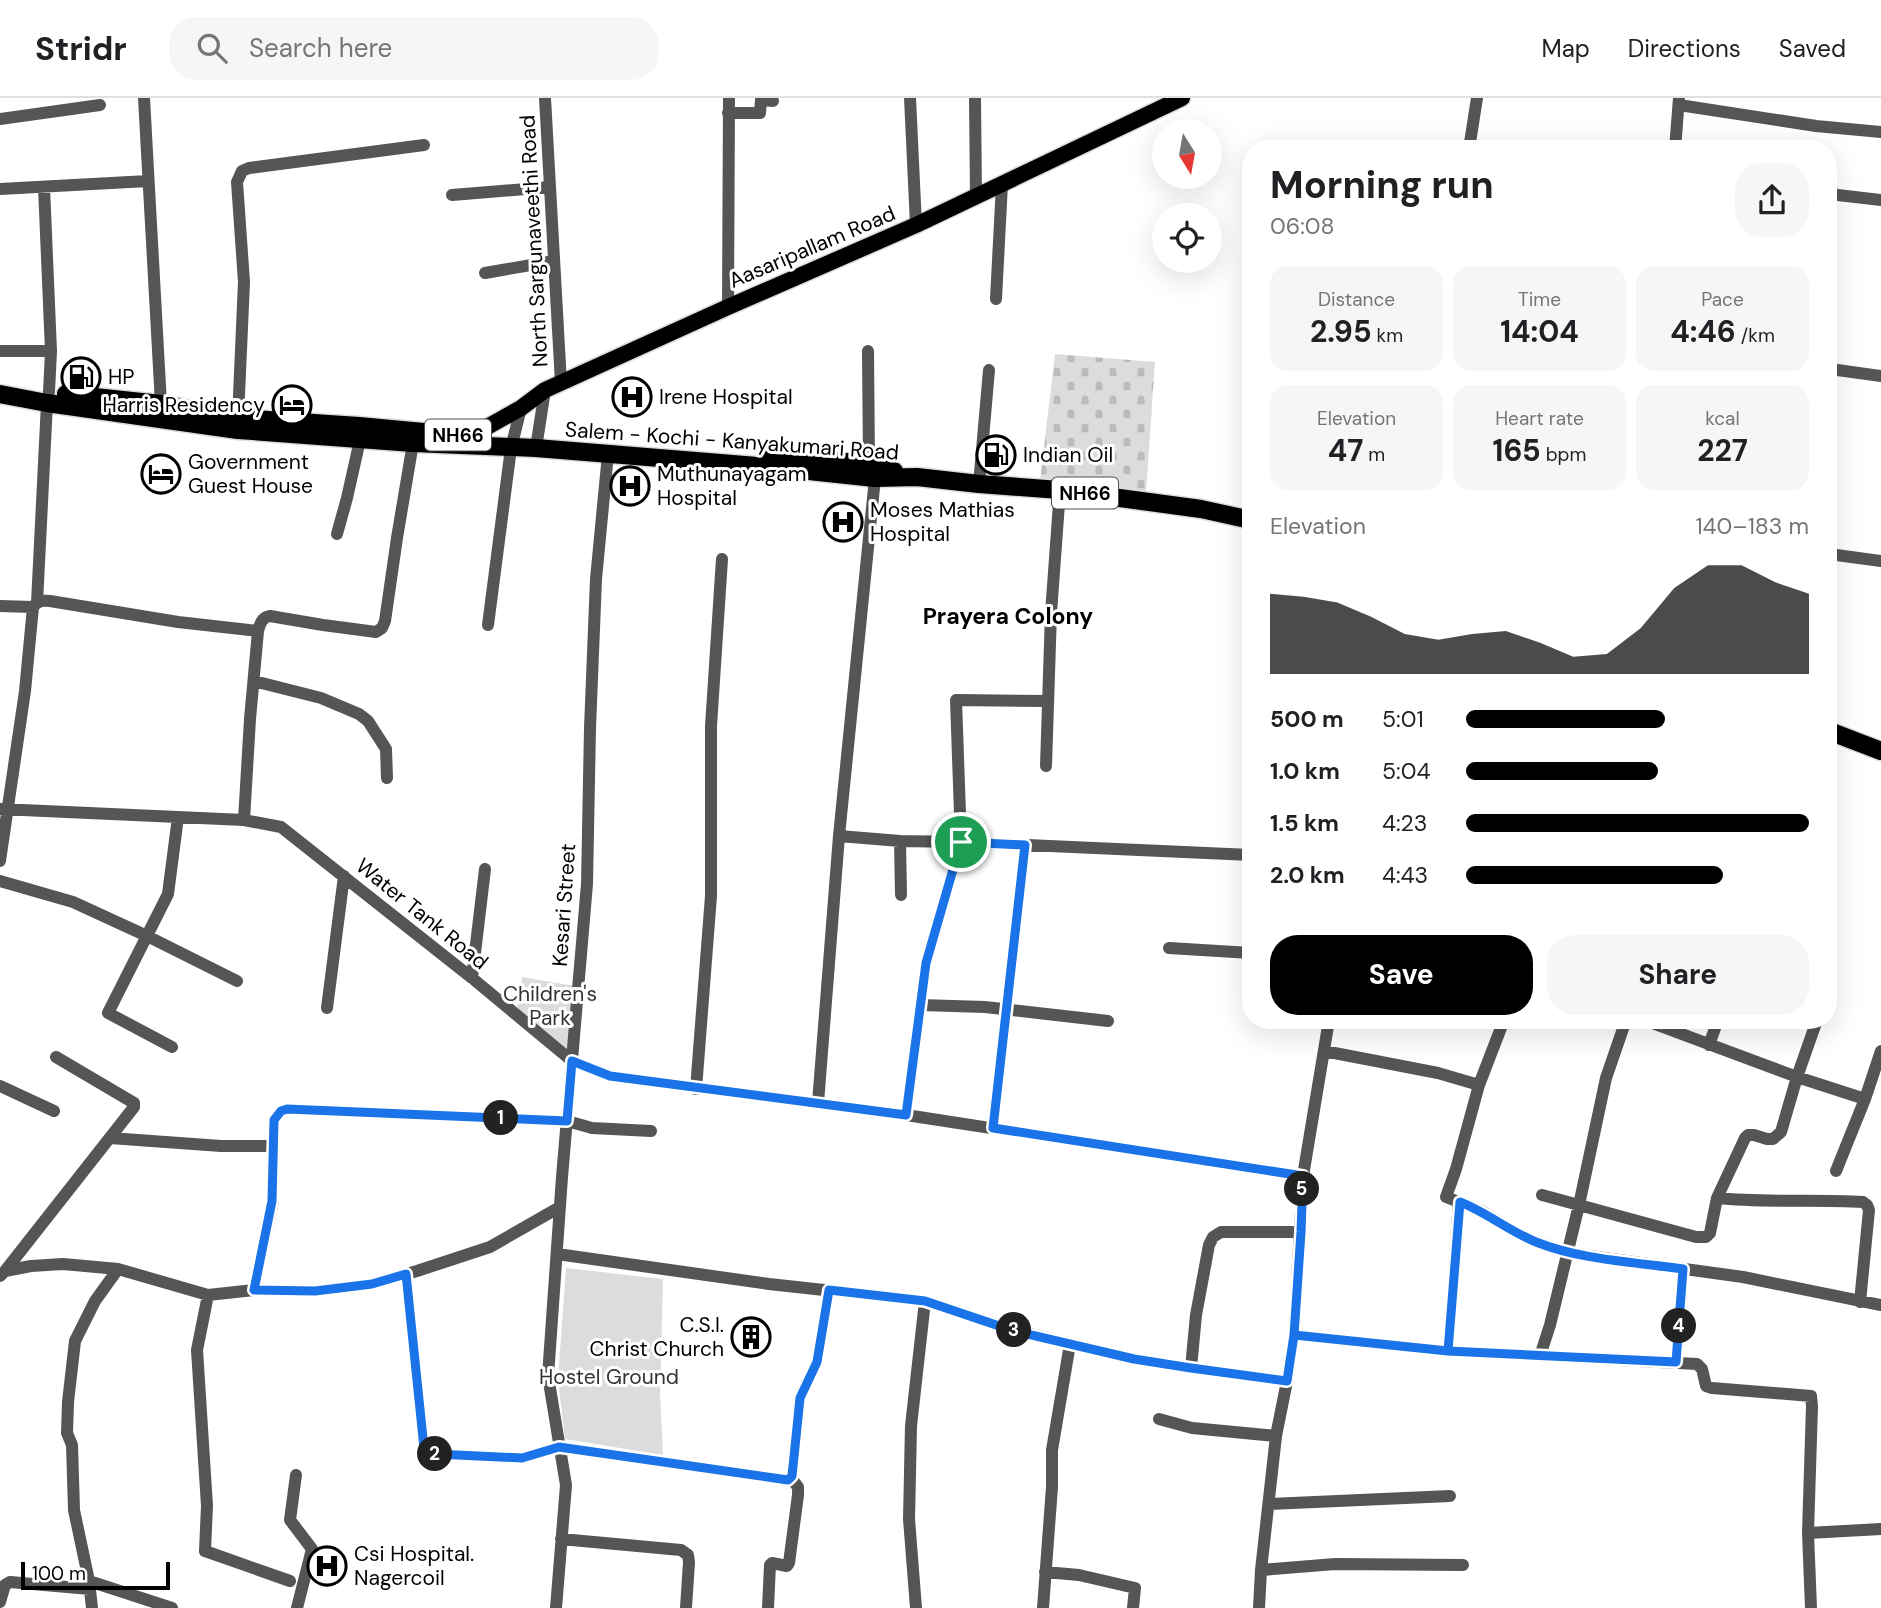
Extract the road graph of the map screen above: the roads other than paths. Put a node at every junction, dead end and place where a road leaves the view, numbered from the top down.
1 (144, 98) edge
2 (545, 98) edge
3 (729, 98) edge
4 (910, 98) edge
5 (975, 98) edge
6 (1182, 98) edge
7 (1477, 98) edge
8 (773, 101) dead end
9 (1679, 102) edge
10 (51, 105) edge
11 (100, 105) dead end
12 (728, 113) junction
13 (0, 119) edge
14 (1881, 132) edge
15 (1470, 140) edge
16 (1676, 140) edge
17 (424, 145) dead end
18 (148, 181) junction
19 (1002, 184) junction
20 (44, 187) junction
21 (550, 187) junction
22 (0, 189) edge
23 (452, 194) dead end
24 (1837, 195) edge
25 (975, 197) junction
26 (1881, 200) edge
27 (916, 225) junction
28 (554, 261) junction
29 (485, 273) dead end
30 (996, 299) dead end
31 (727, 307) junction
32 (0, 351) edge
33 (51, 351) junction
34 (868, 351) dead end
35 (989, 370) dead end
36 (1837, 370) edge
37 (1881, 376) edge
38 (0, 383) edge
39 (553, 386) junction
40 (0, 394) edge
41 (48, 398) junction
42 (161, 404) junction
43 (521, 408) junction
44 (198, 418) junction
45 (238, 418) junction
46 (360, 440) junction
47 (471, 441) junction
48 (413, 443) junction
49 (512, 443) junction
50 (536, 443) junction
51 (608, 454) junction
52 (872, 471) junction
53 (979, 484) junction
54 (1059, 490) junction
55 (1242, 518) edge
56 (337, 534) dead end
57 (1837, 555) edge
58 (722, 559) dead end
59 (1881, 561) edge
60 (35, 605) junction
61 (0, 606) edge
62 (488, 625) dead end
63 (258, 631) junction
64 (254, 681) junction
65 (1048, 701) junction
66 (1837, 734) edge
67 (1881, 751) edge
68 (1046, 766) dead end
69 (387, 778) dead end
70 (4, 810) edge
71 (178, 817) junction
72 (244, 820) junction
73 (839, 836) junction
74 (900, 841) junction
75 (961, 842) junction
76 (1025, 845) junction
77 (1242, 855) edge
78 (0, 861) edge
79 (485, 869) dead end
80 (344, 876) junction
81 (0, 881) edge
82 (901, 895) dead end
83 (147, 936) junction
84 (1169, 948) dead end
85 (1242, 952) edge
86 (472, 978) junction
87 (237, 981) dead end
88 (920, 1005) junction
89 (327, 1008) dead end
90 (1007, 1010) junction
91 (1108, 1021) dead end
92 (1328, 1029) edge
93 (1501, 1029) edge
94 (1623, 1029) edge
95 (1667, 1029) edge
96 (1714, 1029) edge
97 (1814, 1029) edge
98 (1709, 1045) junction
99 (172, 1047) dead end
100 (1324, 1051) junction
101 (1881, 1051) edge
102 (56, 1057) dead end
103 (572, 1061) junction
104 (1797, 1077) junction
105 (0, 1086) edge
106 (1479, 1086) junction
107 (696, 1089) junction
108 (1865, 1099) junction
109 (818, 1103) junction
110 (54, 1111) dead end
111 (906, 1115) junction
112 (567, 1121) junction
113 (993, 1128) junction
114 (651, 1131) dead end
115 (110, 1138) junction
116 (273, 1146) junction
117 (1836, 1171) dead end
118 (1303, 1176) junction
119 (1542, 1195) dead end
120 (1717, 1198) junction
121 (1460, 1202) junction
122 (1579, 1205) junction
123 (560, 1207) junction
124 (1301, 1232) junction
125 (1568, 1253) junction
126 (557, 1254) junction
127 (118, 1269) junction
128 (1683, 1269) junction
129 (2, 1273) edge
130 (406, 1274) junction
131 (254, 1290) junction
132 (829, 1290) junction
133 (208, 1295) junction
134 (925, 1301) junction
135 (1860, 1302) junction
136 (1881, 1305) edge
137 (1294, 1335) junction
138 (1070, 1344) junction
139 (1448, 1351) junction
140 (1540, 1356) junction
141 (1676, 1362) junction
142 (1191, 1368) junction
143 (1287, 1381) junction
144 (1159, 1419) dead end
145 (1276, 1436) junction
146 (559, 1447) junction
147 (296, 1475) dead end
148 (791, 1478) junction
149 (1450, 1496) dead end
150 (1269, 1504) junction
151 (1881, 1529) edge
152 (1808, 1533) junction
153 (561, 1539) junction
154 (1463, 1565) dead end
155 (1261, 1570) junction
156 (1045, 1572) junction
157 (290, 1581) dead end
158 (89, 1585) junction
159 (0, 1602) edge
160 (92, 1608) edge
161 (172, 1608) edge
162 (298, 1608) edge
163 (556, 1608) edge
164 (686, 1608) edge
165 (768, 1608) edge
166 (916, 1608) edge
167 (1043, 1608) edge
168 (1133, 1608) edge
169 (1259, 1608) edge
170 (1811, 1608) edge

1 - 18 street
2 - 21 street, North Sargunaveethi Road
3 - 12 street
4 - 27 street
5 - 25 street
6 - 19 main road, Aasaripallam Road
7 - 15 street
8 - 12 street
9 - 14 street
9 - 16 street
10 - 11 street
10 - 13 street
12 - 31 street
17 - 45 street
18 - 20 street
18 - 42 street
19 - 25 main road, Aasaripallam Road
19 - 30 street
20 - 22 street
20 - 33 street
21 - 23 street
21 - 28 street, North Sargunaveethi Road
24 - 26 street
25 - 27 main road, Aasaripallam Road
27 - 31 main road, Aasaripallam Road
28 - 29 street
28 - 39 street, North Sargunaveethi Road
31 - 39 main road, Aasaripallam Road
32 - 33 street
33 - 41 street
34 - 52 street
35 - 53 street
36 - 37 street
38 - 41 highway, Salem - Kochi - Kanyakumari Road / NH66
39 - 43 main road, Aasaripallam Road
39 - 50 street, North Sargunaveethi Road
40 - 41 highway, Salem - Kochi - Kanyakumari Road / NH66
41 - 42 highway, Salem - Kochi - Kanyakumari Road / NH66
41 - 44 highway, Salem - Kochi - Kanyakumari Road / NH66
41 - 60 street
42 - 44 highway, Salem - Kochi - Kanyakumari Road / NH66
43 - 47 main road, Aasaripallam Road
43 - 49 street
44 - 45 highway, Salem - Kochi - Kanyakumari Road / NH66
44 - 46 highway, Salem - Kochi - Kanyakumari Road / NH66
45 - 47 highway, Salem - Kochi - Kanyakumari Road / NH66
46 - 48 highway, Salem - Kochi - Kanyakumari Road / NH66
46 - 56 street
47 - 48 highway, Salem - Kochi - Kanyakumari Road / NH66
47 - 49 highway, Salem - Kochi - Kanyakumari Road / NH66
48 - 63 street
49 - 50 highway, Salem - Kochi - Kanyakumari Road / NH66
49 - 62 street
50 - 51 highway, Salem - Kochi - Kanyakumari Road / NH66
50 - 52 highway, Salem - Kochi - Kanyakumari Road / NH66
51 - 52 highway, Salem - Kochi - Kanyakumari Road / NH66
51 - 103 street, Kesari Street
52 - 53 highway, Salem - Kochi - Kanyakumari Road / NH66
52 - 73 street
53 - 54 highway, Salem - Kochi - Kanyakumari Road / NH66
54 - 55 highway, Salem - Kochi - Kanyakumari Road / NH66
54 - 65 street
57 - 59 street
58 - 107 street
60 - 61 street
60 - 63 street
60 - 70 street
63 - 64 street
64 - 69 street
64 - 72 street
65 - 68 street
65 - 75 street
66 - 67 highway
70 - 71 street, Water Tank Road
70 - 78 street
71 - 72 street, Water Tank Road
71 - 83 street
72 - 80 street, Water Tank Road
73 - 74 street
73 - 109 street
74 - 75 street
74 - 82 street
75 - 76 street
75 - 88 street
76 - 77 street
76 - 90 street
79 - 86 street
80 - 86 street, Water Tank Road
80 - 89 street
81 - 83 street
83 - 87 street
83 - 99 street
84 - 85 street
86 - 103 street, Water Tank Road
88 - 90 street
88 - 111 street
90 - 91 street
90 - 113 street
92 - 100 street
93 - 106 street
94 - 122 street
95 - 98 street
96 - 98 street
97 - 104 street
98 - 104 street
100 - 106 street
100 - 118 street
101 - 108 street
102 - 115 street
103 - 107 street, Water Tank Road
103 - 112 street, Kesari Street
104 - 108 street
104 - 120 street
105 - 110 street
106 - 121 street
107 - 109 street, Water Tank Road
108 - 117 street
109 - 111 street, Water Tank Road
111 - 113 street, Water Tank Road
112 - 114 street
112 - 116 street
112 - 123 street, Kesari Street
113 - 118 street, Water Tank Road
115 - 116 street
115 - 129 street
116 - 131 street
118 - 124 street
119 - 122 street
120 - 122 street
120 - 135 street
121 - 125 street
121 - 139 street
122 - 125 street
123 - 126 street, Kesari Street
123 - 130 street
124 - 137 street
124 - 142 street
125 - 128 street
125 - 140 street
126 - 132 street
126 - 146 street, Kesari Street
127 - 129 street
127 - 133 street
127 - 158 street
128 - 135 street
128 - 141 street
130 - 131 street
130 - 146 street
131 - 133 street
132 - 134 street
132 - 148 street
133 - 157 street
134 - 138 street
134 - 166 street
135 - 136 street
137 - 139 street
137 - 143 street
138 - 142 street
138 - 156 street
139 - 140 street
140 - 141 street
141 - 152 street
142 - 143 street
143 - 145 street
144 - 145 street
145 - 150 street
146 - 148 street
146 - 153 street, Kesari Street
147 - 162 street
148 - 165 street
149 - 150 street
150 - 155 street
151 - 152 street
152 - 170 street
153 - 163 street, Kesari Street
153 - 164 street
154 - 155 street
155 - 169 street
156 - 167 street
156 - 168 street
158 - 159 street
158 - 160 street
158 - 161 street

